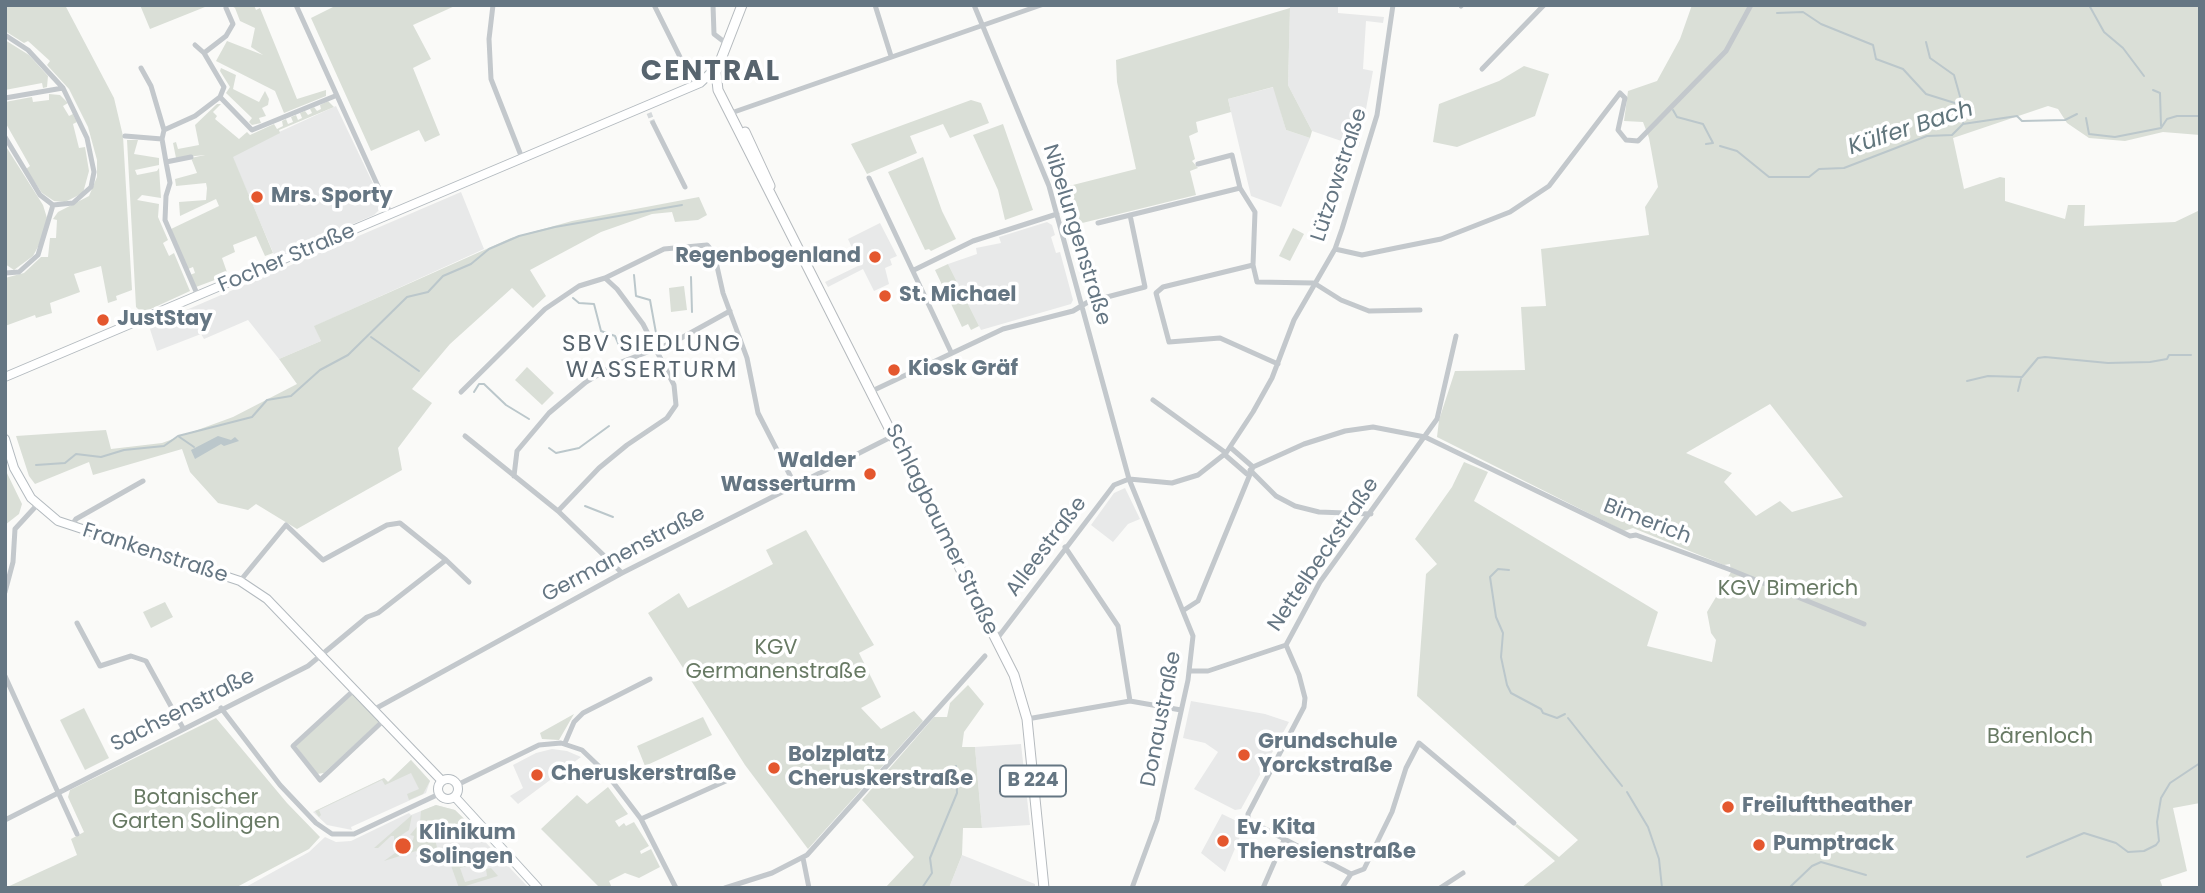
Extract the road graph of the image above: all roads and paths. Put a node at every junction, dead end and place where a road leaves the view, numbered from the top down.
1 (296, 5) edge
2 (493, 5) edge
3 (654, 5) edge
4 (713, 5) edge
5 (742, 5) edge
6 (875, 5) edge
7 (974, 5) edge
8 (1041, 5) edge
9 (1393, 5) edge
10 (1544, 5) edge
11 (1751, 5) edge
12 (226, 8) dead end
13 (982, 25) junction
14 (5, 35) edge
15 (727, 44) junction
16 (195, 46) dead end
17 (204, 53) junction
18 (891, 56) junction
19 (718, 66) junction
20 (141, 68) dead end
21 (1482, 69) dead end
22 (697, 84) junction
23 (716, 86) junction
24 (62, 88) junction
25 (725, 94) junction
26 (335, 96) junction
27 (220, 97) junction
28 (5, 98) edge
29 (739, 110) junction
30 (653, 123) tunnel mouth
31 (164, 130) junction
32 (125, 136) dead end
33 (5, 137) edge
34 (162, 139) junction
35 (191, 157) dead end
36 (522, 158) junction
37 (166, 162) junction
38 (1198, 164) dead end
39 (869, 178) dead end
40 (685, 187) dead end
41 (1240, 188) junction
42 (772, 192) junction
43 (53, 205) junction
44 (1057, 214) junction
45 (391, 215) junction
46 (1130, 215) junction
47 (1098, 223) dead end
48 (1335, 248) junction
49 (1253, 265) junction
50 (914, 270) junction
51 (5, 273) edge
52 (605, 278) junction
53 (1314, 284) junction
54 (198, 296) junction
55 (1082, 306) junction
56 (1420, 310) dead end
57 (730, 311) junction
58 (1456, 336) dead end
59 (656, 349) junction
60 (951, 352) junction
61 (1278, 364) junction
62 (5, 377) edge
63 (872, 391) junction
64 (461, 392) dead end
65 (1153, 400) dead end
66 (465, 436) dead end
67 (894, 436) junction
68 (1425, 437) junction
69 (5, 439) edge
70 (1227, 451) junction
71 (1250, 470) junction
72 (514, 476) junction
73 (1129, 479) junction
74 (143, 481) dead end
75 (795, 485) junction
76 (37, 505) junction
77 (558, 512) junction
78 (1371, 514) junction
79 (71, 527) junction
80 (1065, 547) junction
81 (446, 560) junction
82 (622, 573) junction
83 (240, 580) junction
84 (469, 582) dead end
85 (5, 592) edge
86 (1184, 610) junction
87 (77, 623) dead end
88 (1864, 624) dead end
89 (996, 640) junction
90 (1286, 645) junction
91 (322, 656) junction
92 (985, 656) dead end
93 (1189, 671) junction
94 (5, 676) edge
95 (650, 678) dead end
96 (354, 690) junction
97 (1130, 701) junction
98 (221, 708) junction
99 (373, 710) junction
100 (1181, 710) junction
101 (1027, 719) junction
102 (383, 721) junction
103 (183, 728) junction
104 (565, 743) junction
105 (728, 780) dead end
106 (442, 781) junction
107 (457, 785) junction
108 (58, 793) junction
109 (439, 794) junction
110 (455, 797) junction
111 (641, 819) junction
112 (5, 820) edge
113 (1514, 823) dead end
114 (77, 835) dead end
115 (1284, 840) junction
116 (803, 858) junction
117 (1463, 873) dead end
118 (1351, 874) junction
119 (538, 888) edge
120 (676, 888) edge
121 (725, 888) edge
122 (809, 888) edge
123 (1044, 888) edge
124 (1132, 888) edge
125 (1263, 888) edge
126 (1342, 888) edge
127 (1440, 888) edge

1 - 26 street
2 - 36 street
3 - 22 street
4 - 15 street
5 - 15 main road
6 - 18 street
7 - 13 street, Nibelungenstraße
8 - 13 street
9 - 48 street, Lützowstraße
10 - 21 street
11 - 48 street
12 - 17 street
13 - 18 street
13 - 44 street, Nibelungenstraße
14 - 24 street
15 - 19 main road
16 - 17 street
17 - 27 street
18 - 29 street
19 - 22 main road, Focher Straße
19 - 23 main road
19 - 25 main road, Schlagbaumer Straße / B 224
20 - 31 street
22 - 23 main road
22 - 36 main road, Focher Straße
23 - 25 main road, Schlagbaumer Straße / B 224
23 - 42 main road, Schlagbaumer Straße / B 224
24 - 28 street
24 - 43 street
25 - 29 main road, Schlagbaumer Straße / B 224
26 - 27 street
26 - 45 street
27 - 31 street
29 - 42 main road, Schlagbaumer Straße / B 224
30 - 40 street
31 - 34 street
32 - 34 street
33 - 43 street
34 - 37 street
35 - 37 street
36 - 45 main road, Focher Straße
37 - 54 street
38 - 41 street
39 - 50 street
41 - 46 street
41 - 49 street
42 - 63 main road, Schlagbaumer Straße / B 224
43 - 51 street
44 - 50 street
44 - 55 street, Nibelungenstraße
45 - 54 main road, Focher Straße
46 - 47 street
46 - 55 street
48 - 53 street, Lützowstraße
49 - 53 street
49 - 61 street
50 - 60 street
52 - 57 street
52 - 59 street
52 - 64 street
53 - 56 street
53 - 61 street, Lützowstraße
54 - 62 main road, Focher Straße
55 - 60 street
55 - 73 street, Nibelungenstraße
57 - 59 street
57 - 75 street
58 - 68 street, Nettelbeckstraße
59 - 72 street
59 - 77 street
60 - 63 street
61 - 70 street, Lützowstraße
63 - 67 main road, Schlagbaumer Straße / B 224
65 - 70 street
66 - 72 street
67 - 75 street, Germanenstraße
67 - 89 main road, Schlagbaumer Straße / B 224
68 - 71 street, Bimerich
68 - 78 street, Nettelbeckstraße
68 - 88 street, Bimerich
69 - 76 main road, Frankenstraße
70 - 71 street
70 - 73 street, Lützowstraße
71 - 78 street
71 - 86 street
72 - 77 street
73 - 80 street, Alleestraße
73 - 86 street, Donaustraße
74 - 79 street, Frankenstraße
75 - 82 street, Germanenstraße
76 - 79 main road, Frankenstraße
76 - 85 street
77 - 82 street
78 - 90 street, Nettelbeckstraße
79 - 83 main road, Frankenstraße
80 - 89 street, Alleestraße
80 - 97 street
81 - 83 street, Frankenstraße
81 - 84 street
81 - 91 street
82 - 99 street, Germanenstraße
83 - 91 main road, Frankenstraße
86 - 93 street, Donaustraße
87 - 103 street
89 - 101 main road, Schlagbaumer Straße / B 224
90 - 93 street, Nettelbeckstraße
90 - 115 street
91 - 96 main road, Frankenstraße
91 - 98 street, Sachsenstraße
92 - 116 street
93 - 100 street, Donaustraße
94 - 108 street
95 - 104 street
96 - 99 main road, Frankenstraße
96 - 102 street
97 - 100 street
97 - 101 street
98 - 103 street, Sachsenstraße
98 - 109 street
99 - 102 main road, Frankenstraße
100 - 124 street, Donaustraße
101 - 123 main road, Schlagbaumer Straße / B 224
102 - 106 main road, Frankenstraße
103 - 108 street, Sachsenstraße
104 - 107 street
104 - 111 street
105 - 111 street
106 - 107 main road
106 - 109 main road
107 - 110 main road
108 - 112 street, Sachsenstraße
108 - 114 street
109 - 110 main road
110 - 119 main road
111 - 120 street
113 - 118 street
115 - 118 street
115 - 125 street
116 - 121 street
116 - 122 street
117 - 127 street
118 - 126 street

